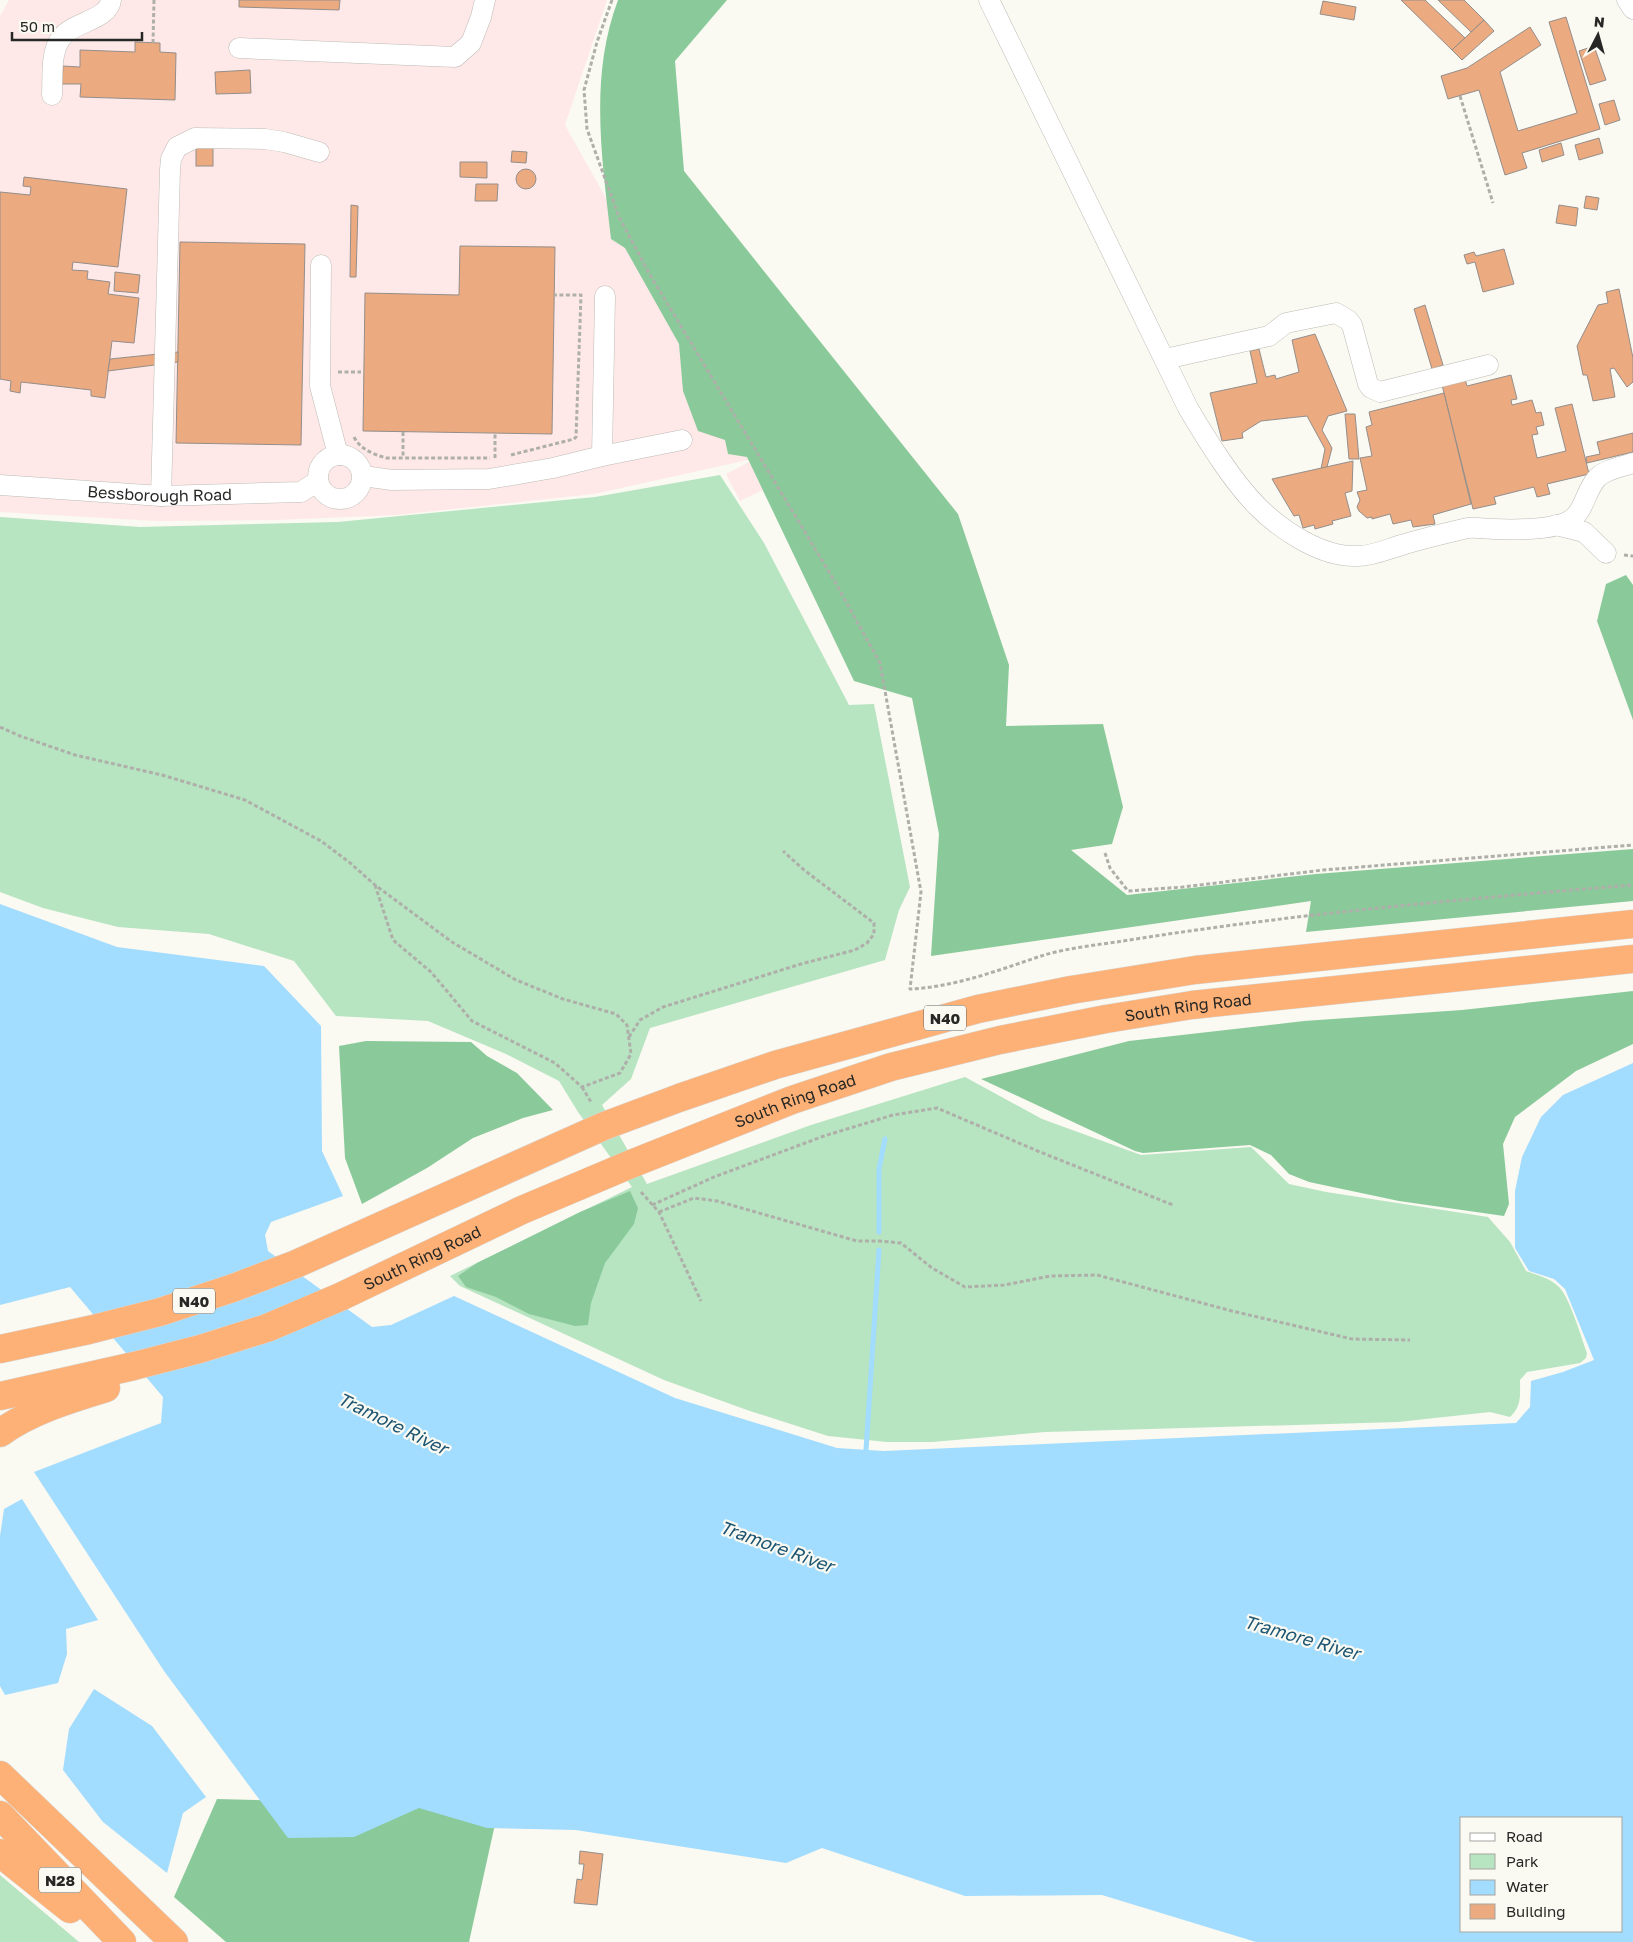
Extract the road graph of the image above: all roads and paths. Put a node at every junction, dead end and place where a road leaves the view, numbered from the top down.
1 (111, 0) edge
2 (154, 0) edge
3 (485, 0) edge
4 (612, 0) edge
5 (989, 0) edge
6 (1627, 0) edge
7 (1633, 9) edge
8 (153, 43) dead end
9 (239, 48) dead end
10 (52, 95) dead end
11 (1460, 96) dead end
12 (319, 152) dead end
13 (1493, 203) dead end
14 (321, 265) dead end
15 (554, 295) dead end
16 (605, 296) dead end
17 (1165, 359) junction
18 (1488, 365) dead end
19 (331, 372) dead end
20 (361, 372) dead end
21 (403, 432) dead end
22 (352, 433) dead end
23 (495, 433) dead end
24 (682, 440) dead end
25 (338, 455) junction
26 (508, 456) dead end
27 (602, 456) junction
28 (403, 457) junction
29 (1633, 463) edge
30 (362, 476) junction
31 (318, 481) junction
32 (0, 485) edge
33 (161, 496) junction
34 (1556, 525) junction
35 (1606, 553) dead end
36 (0, 727) edge
37 (1633, 845) edge
38 (783, 851) dead end
39 (1104, 853) dead end
40 (375, 885) junction
41 (1633, 885) edge
42 (1633, 924) edge
43 (1633, 959) edge
44 (629, 1038) junction
45 (582, 1086) junction
46 (591, 1102) dead end
47 (641, 1192) dead end
48 (652, 1205) junction
49 (1173, 1205) dead end
50 (658, 1212) junction
51 (701, 1302) dead end
52 (1410, 1340) dead end
53 (0, 1349) edge
54 (140, 1371) junction
55 (0, 1396) edge
56 (0, 1433) edge
57 (0, 1756) edge
58 (0, 1776) edge
59 (0, 1815) edge
60 (67, 1840) junction
61 (0, 1853) edge
62 (116, 1942) edge
63 (122, 1942) edge
64 (174, 1942) edge

1 - 10 street
2 - 8 path
3 - 9 street
4 - 41 path
5 - 17 street
6 - 7 street
11 - 13 path
12 - 33 street
14 - 25 street
15 - 26 path
16 - 27 street
17 - 18 street
17 - 34 street
19 - 20 path
21 - 28 path
22 - 28 path
23 - 28 path
24 - 27 street
25 - 30 street
25 - 31 street
27 - 30 street
29 - 34 street
30 - 31 street
31 - 33 street, Bessborough Road
32 - 33 street, Bessborough Road
34 - 35 street
36 - 40 path
37 - 39 path
38 - 44 path
40 - 44 path
40 - 45 path
42 - 53 highway, N40
43 - 54 highway, South Ring Road / N40
44 - 45 path
45 - 46 path
47 - 48 path
48 - 49 path
48 - 50 path
50 - 51 path
50 - 52 path
54 - 55 highway
54 - 56 highway
57 - 60 highway
58 - 60 highway, N28
59 - 63 highway, N28
60 - 64 highway, N28
61 - 62 highway, N28

